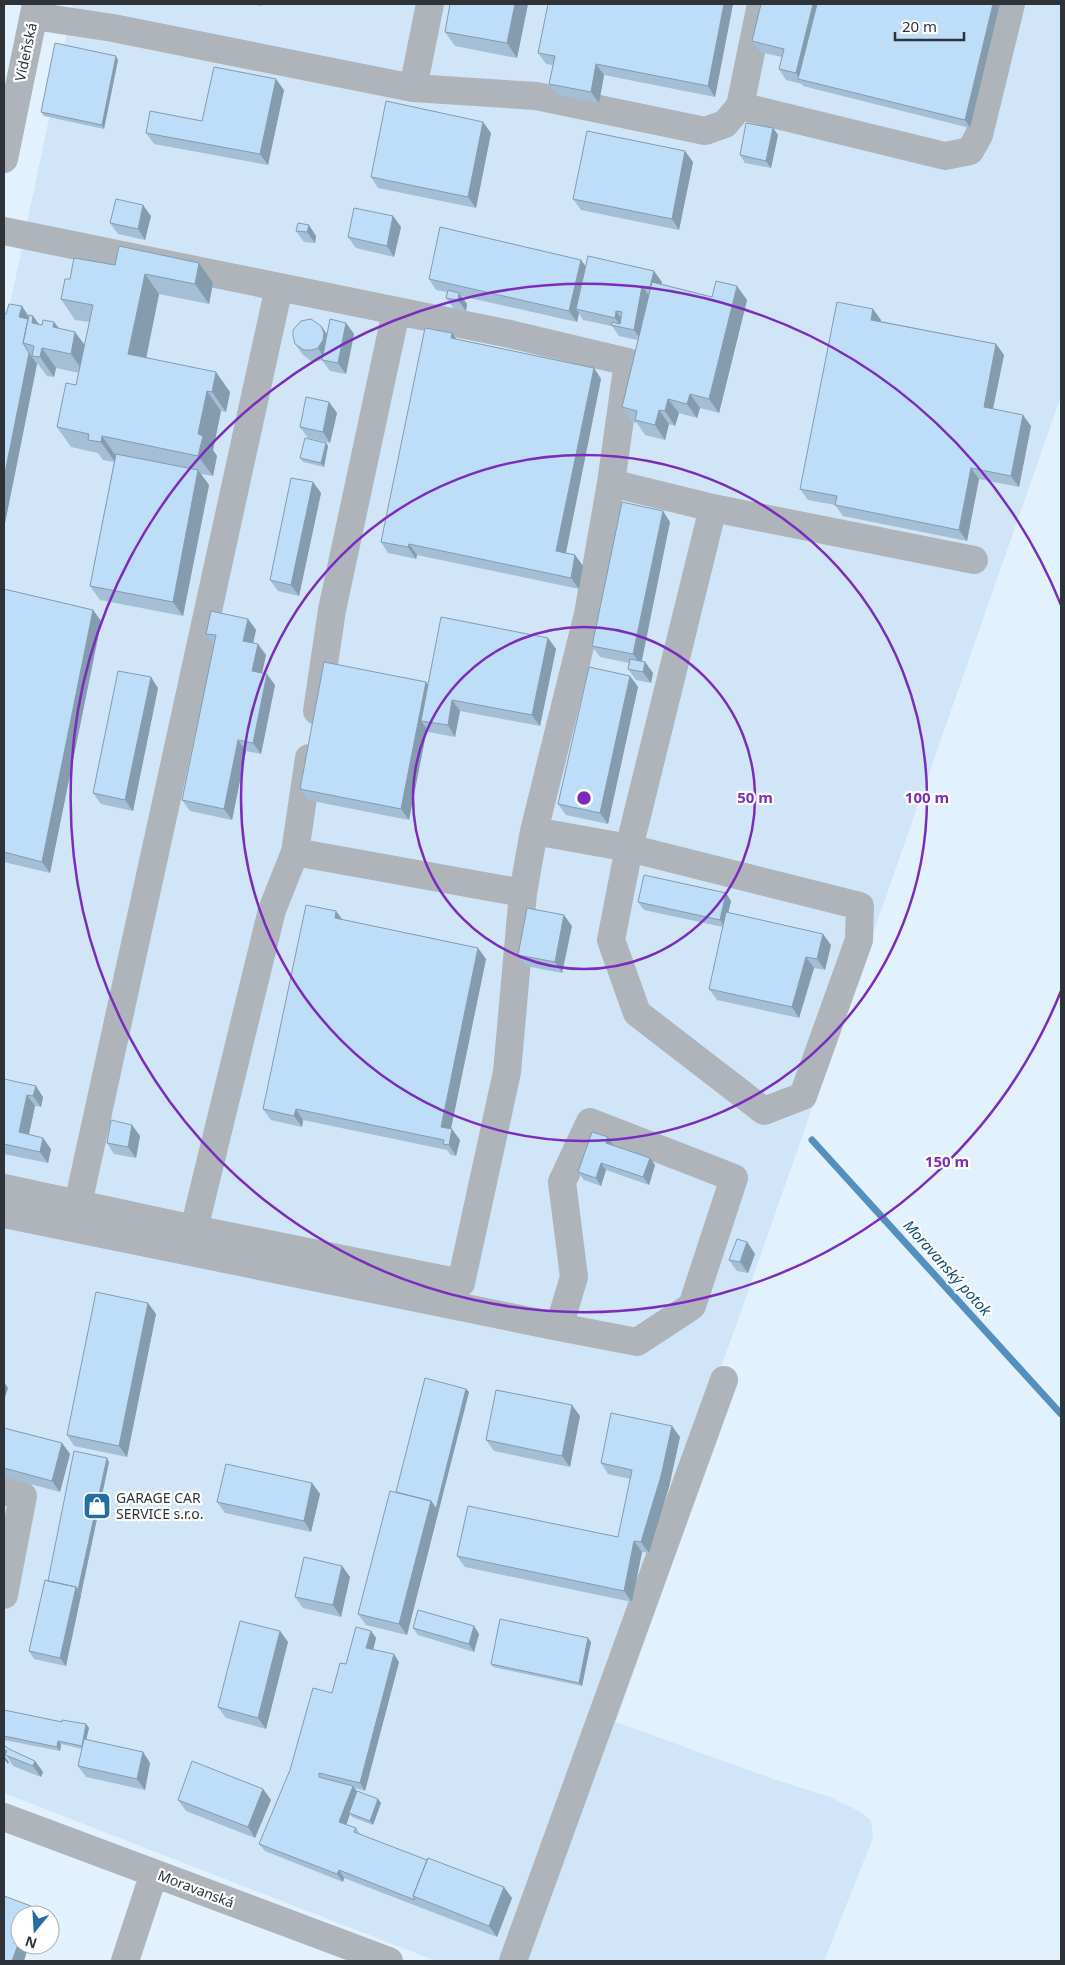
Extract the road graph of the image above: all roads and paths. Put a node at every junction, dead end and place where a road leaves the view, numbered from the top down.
1 (430, 4) edge
2 (761, 4) edge
3 (1011, 4) edge
4 (35, 10) edge
5 (413, 88) junction
6 (740, 106) junction
7 (4, 159) edge
8 (4, 231) edge
9 (279, 287) junction
10 (396, 312) junction
11 (611, 483) junction
12 (713, 508) junction
13 (974, 560) dead end
14 (534, 831) junction
15 (629, 848) junction
16 (295, 852) junction
17 (523, 893) junction
18 (4, 1188) edge
19 (78, 1204) junction
20 (4, 1214) edge
21 (194, 1229) junction
22 (559, 1327) junction
23 (724, 1380) dead end
24 (4, 1491) edge
25 (4, 1595) edge
26 (4, 1817) edge
27 (154, 1873) junction
28 (125, 1961) edge
29 (389, 1961) edge
30 (512, 1961) edge

1 - 5 street
2 - 6 street
3 - 6 street
4 - 5 street
4 - 7 street, Vídeňská
5 - 6 street
8 - 9 street
9 - 10 street
9 - 19 street
10 - 11 street
10 - 16 street
11 - 12 street
11 - 14 street
12 - 13 street
12 - 15 street
14 - 15 street
14 - 17 street
15 - 15 street
16 - 17 street
16 - 21 street
17 - 21 street
18 - 19 street
19 - 21 street
20 - 22 street
22 - 22 street
23 - 30 street
24 - 25 street
26 - 27 street, Moravanská
27 - 28 street
27 - 29 street, Moravanská

